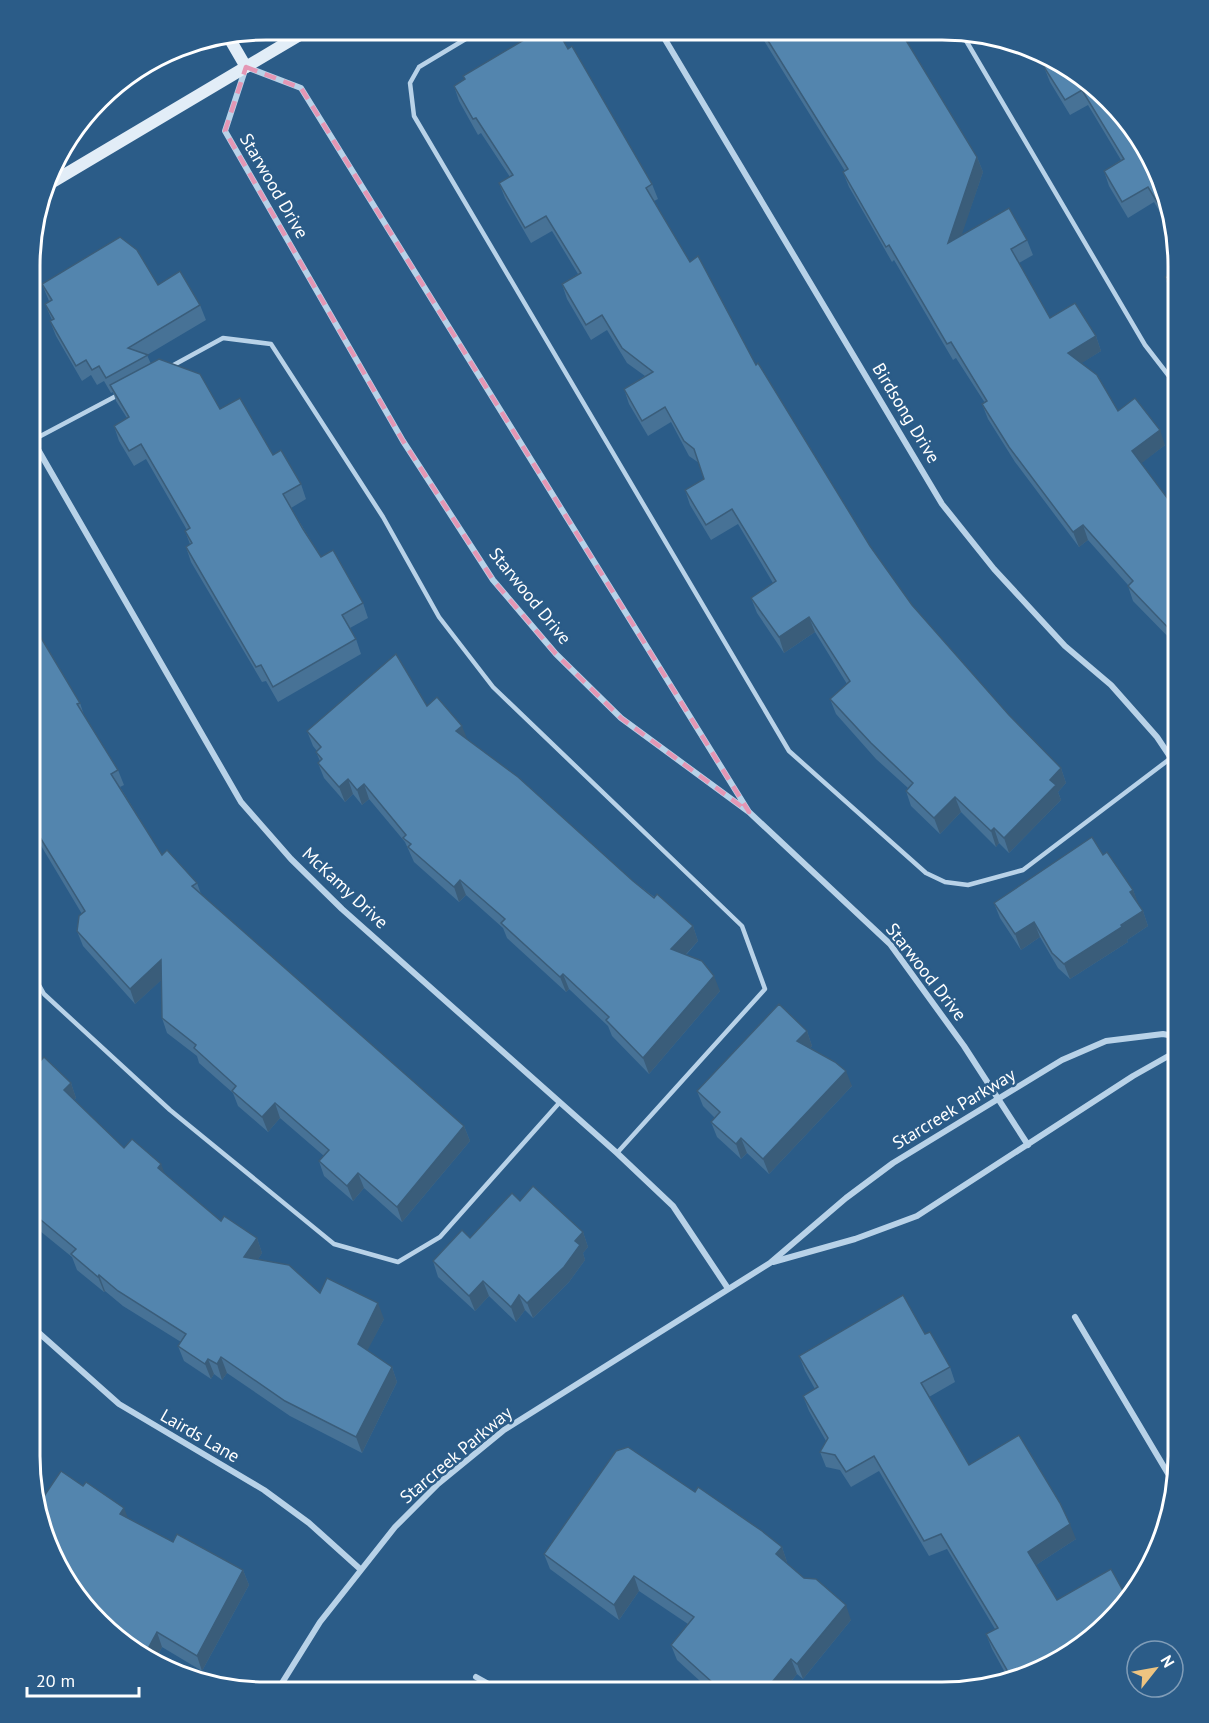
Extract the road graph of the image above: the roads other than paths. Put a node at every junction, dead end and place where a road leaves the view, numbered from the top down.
1 (291, 40) edge
2 (464, 40) edge
3 (665, 40) edge
4 (967, 42) edge
5 (232, 43) edge
6 (246, 67) junction
7 (58, 179) edge
8 (160, 372) edge
9 (1168, 375) edge
10 (128, 389) edge
11 (40, 435) edge
12 (40, 453) edge
13 (1168, 754) edge
14 (1168, 760) edge
15 (749, 812) junction
16 (40, 987) edge
17 (1168, 1035) edge
18 (1168, 1056) edge
19 (998, 1099) junction
20 (560, 1102) junction
21 (1028, 1145) junction
22 (617, 1153) junction
23 (770, 1263) junction
24 (727, 1287) junction
25 (1075, 1317) dead end
26 (40, 1334) edge
27 (1168, 1473) edge
28 (359, 1568) junction
29 (476, 1677) dead end
30 (283, 1682) edge
31 (485, 1682) edge

1 - 6 main road
2 - 14 lane
3 - 13 street, Birdsong Drive
4 - 9 lane
5 - 6 main road
6 - 7 main road
6 - 15 street, Starwood Drive
6 - 15 street, Starwood Drive
8 - 22 lane
10 - 11 lane
12 - 20 street, McKamy Drive
15 - 19 street, Starwood Drive
16 - 20 lane
17 - 19 street, Starcreek Parkway
18 - 21 street, Starcreek Parkway
19 - 21 street, Starwood Drive
19 - 23 street, Starcreek Parkway
20 - 22 street, McKamy Drive
21 - 23 street, Starcreek Parkway
22 - 24 street, McKamy Drive
23 - 24 street, Starcreek Parkway
24 - 28 street, Starcreek Parkway
25 - 27 street
26 - 28 street, Lairds Lane
28 - 30 street, Starcreek Parkway
29 - 31 street

